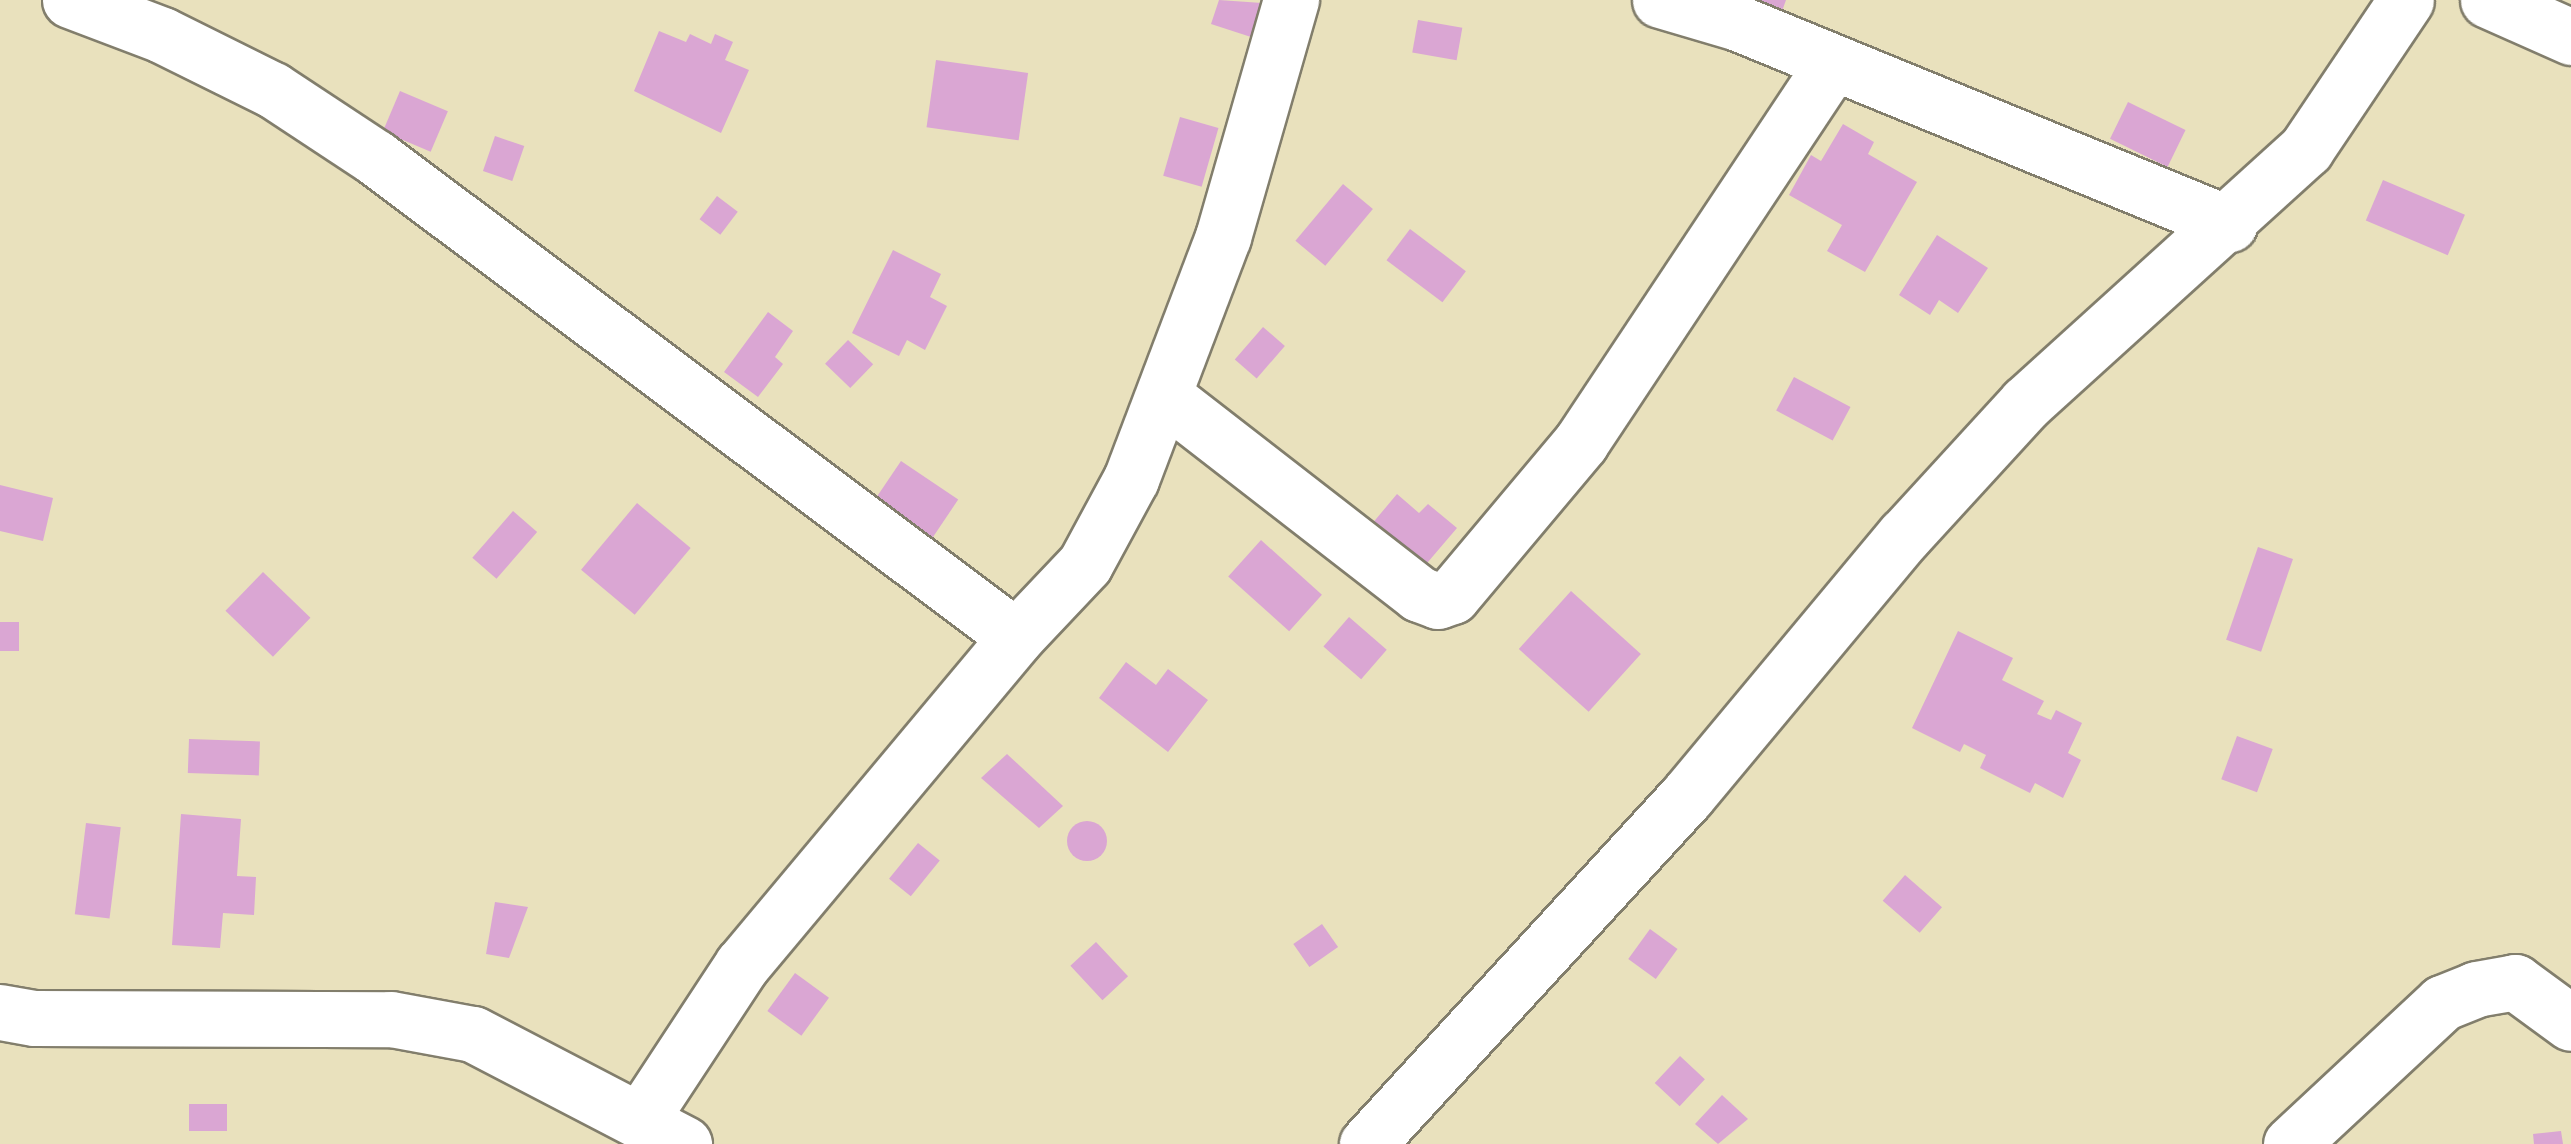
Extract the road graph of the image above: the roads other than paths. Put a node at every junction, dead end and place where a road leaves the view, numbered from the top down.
1 (70, 0) edge
2 (1291, 0) edge
3 (1660, 0) edge
4 (2406, 0) edge
5 (2488, 0) edge
6 (2571, 36) edge
7 (1833, 63) junction
8 (2229, 224) junction
9 (1164, 396) junction
10 (1016, 637) junction
11 (0, 1012) edge
12 (2571, 1023) edge
13 (662, 1132) edge
14 (1367, 1144) edge
15 (2291, 1144) edge

1 - 10 street
2 - 9 street
3 - 7 street
4 - 8 street
5 - 6 street
7 - 8 street
7 - 9 street
8 - 14 street
9 - 10 street
10 - 13 street
11 - 13 street
12 - 15 street

